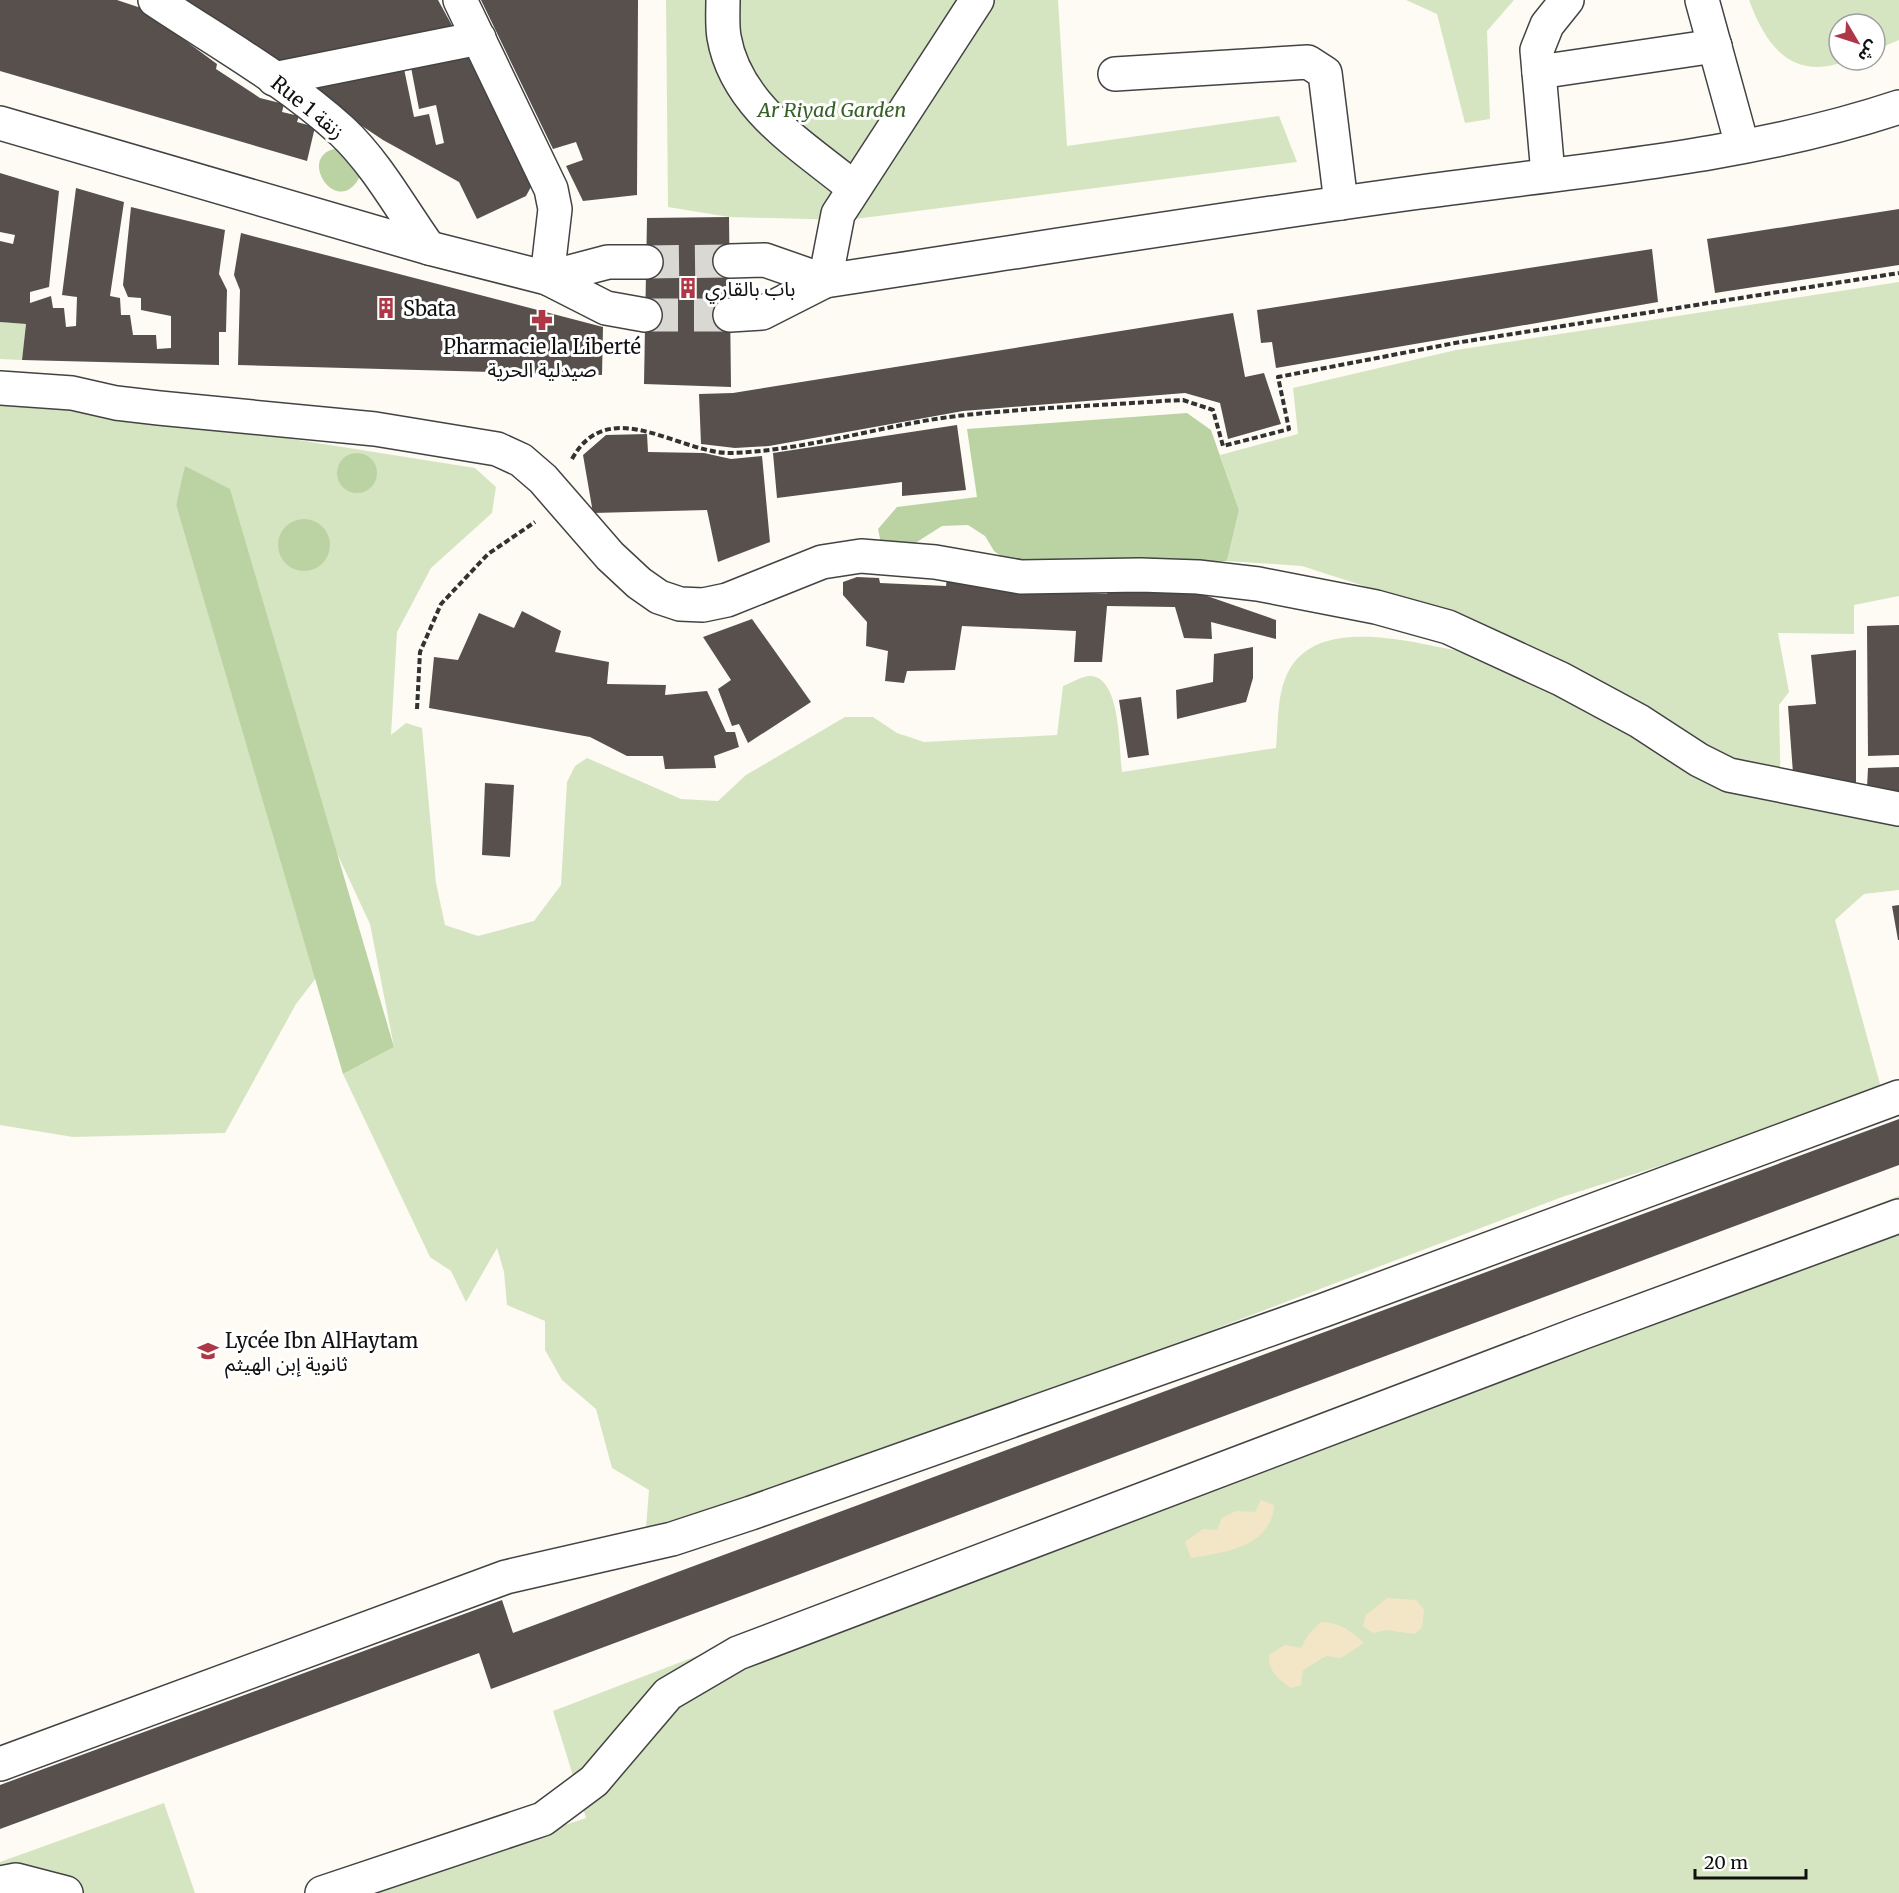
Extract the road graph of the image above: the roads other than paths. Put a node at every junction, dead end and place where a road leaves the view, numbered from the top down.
1 (155, 0) edge
2 (460, 0) edge
3 (723, 0) edge
4 (977, 0) edge
5 (1567, 0) edge
6 (1702, 0) edge
7 (479, 38) junction
8 (1715, 46) junction
9 (1539, 72) junction
10 (1115, 74) dead end
11 (274, 79) junction
12 (1899, 107) edge
13 (0, 123) edge
14 (1742, 145) junction
15 (1548, 174) junction
16 (854, 188) junction
17 (1341, 202) junction
18 (429, 248) junction
19 (730, 261) tunnel mouth
20 (646, 262) tunnel mouth
21 (548, 278) junction
22 (825, 281) junction
23 (645, 315) tunnel mouth
24 (730, 315) tunnel mouth
25 (0, 388) edge
26 (1899, 809) edge
27 (1899, 1097) edge
28 (1899, 1216) edge
29 (0, 1764) edge
30 (0, 1883) edge
31 (66, 1893) edge
32 (322, 1893) edge

1 - 11 street, Rue 1 زنقة
2 - 7 street
3 - 16 street
4 - 16 street
5 - 9 street
6 - 8 street
7 - 11 street
7 - 21 street
8 - 9 street
8 - 14 street
9 - 15 street
10 - 17 street
11 - 18 street, Rue 1 زنقة
12 - 14 street
13 - 18 street
14 - 15 street
15 - 17 street
16 - 22 street
17 - 22 street
18 - 21 street
19 - 22 street
20 - 21 street
21 - 23 street
22 - 24 street
25 - 26 street
27 - 29 street
28 - 32 street
30 - 31 street

